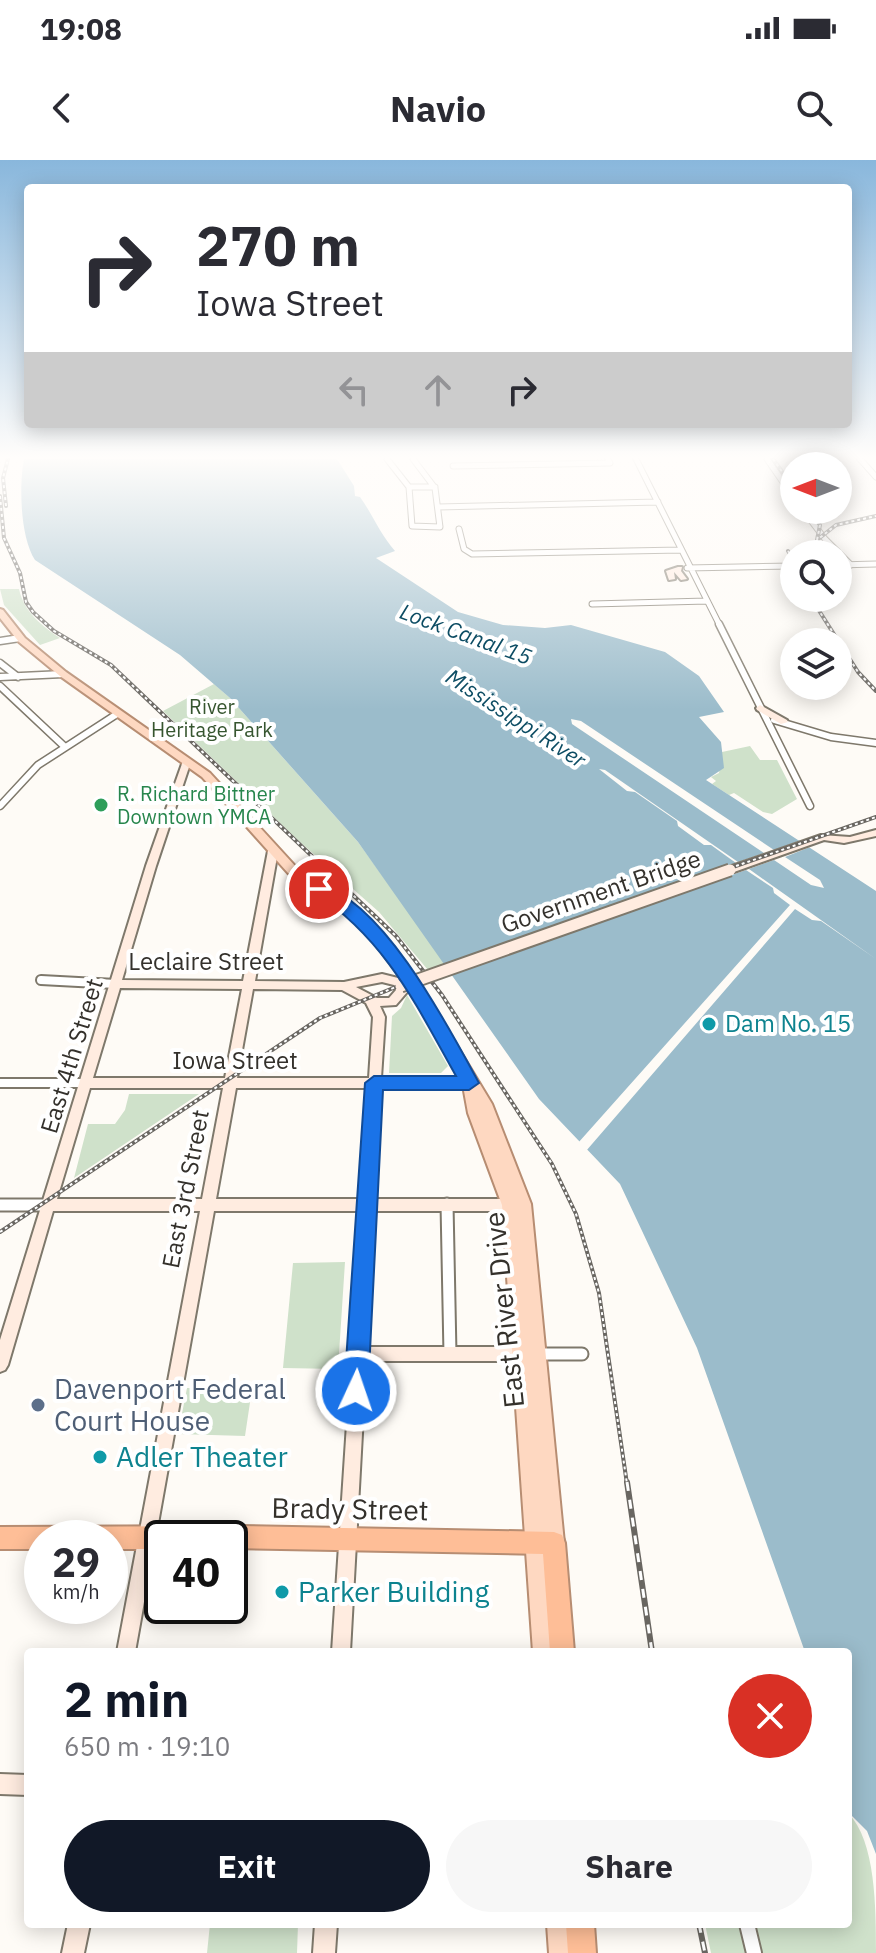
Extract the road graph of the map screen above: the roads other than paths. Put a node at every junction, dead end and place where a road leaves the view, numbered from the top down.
1 (462, 543) edge
2 (677, 543) edge
3 (681, 550) junction
4 (876, 564) edge
5 (852, 565) edge
6 (780, 566) edge
7 (680, 568) junction
8 (690, 568) junction
9 (671, 579) dead end
10 (683, 579) dead end
11 (707, 601) junction
12 (592, 604) dead end
13 (0, 612) edge
14 (20, 638) junction
15 (0, 641) edge
16 (0, 663) edge
17 (63, 674) junction
18 (0, 677) edge
19 (18, 677) junction
20 (0, 686) edge
21 (760, 708) junction
22 (117, 714) junction
23 (766, 719) junction
24 (784, 722) junction
25 (876, 743) edge
26 (65, 747) junction
27 (187, 761) junction
28 (0, 806) edge
29 (810, 806) dead end
30 (876, 833) edge
31 (273, 851) junction
32 (41, 980) dead end
33 (116, 984) junction
34 (248, 984) junction
35 (401, 986) junction
36 (369, 993) junction
37 (388, 1003) junction
38 (379, 1017) junction
39 (0, 1083) edge
40 (87, 1083) junction
41 (230, 1083) junction
42 (374, 1083) junction
43 (469, 1083) junction
44 (367, 1204) junction
45 (447, 1204) junction
46 (516, 1204) junction
47 (0, 1205) edge
48 (49, 1205) junction
49 (208, 1205) junction
50 (2, 1354) edge
51 (358, 1354) junction
52 (450, 1354) junction
53 (529, 1354) junction
54 (582, 1354) dead end
55 (149, 1520) edge
56 (144, 1537) edge
57 (0, 1538) edge
58 (248, 1538) edge
59 (347, 1538) junction
60 (546, 1543) junction
61 (144, 1548) edge
62 (127, 1648) edge
63 (341, 1648) edge
64 (544, 1648) edge
65 (561, 1648) edge
66 (0, 1784) edge
67 (24, 1785) edge
68 (78, 1928) edge
69 (326, 1928) edge
70 (559, 1928) edge
71 (580, 1928) edge
72 (748, 1928) edge
73 (73, 1953) edge
74 (324, 1953) edge
75 (561, 1953) edge
76 (582, 1953) edge
77 (754, 1953) edge

1 - 3 street
2 - 3 street
3 - 8 street
4 - 5 street
6 - 8 street
7 - 8 street
7 - 9 street
7 - 10 street
8 - 11 street
11 - 12 street
11 - 21 street
13 - 14 main road, East River Drive
14 - 15 street
14 - 17 main road, East River Drive
16 - 19 street
17 - 19 street
17 - 22 main road, East River Drive
18 - 19 street
20 - 26 street
21 - 23 street
21 - 24 street
22 - 26 street
22 - 27 main road, East River Drive
23 - 24 street
23 - 29 street
24 - 25 street
26 - 28 street
27 - 31 main road, East River Drive
27 - 33 street, East 4th Street
30 - 35 street, Government Bridge, bridge
31 - 34 street, East 3rd Street
31 - 43 main road, East River Drive
32 - 33 street, Leclaire Street
33 - 34 street, Leclaire Street
33 - 40 street, East 4th Street
34 - 36 street, Leclaire Street
34 - 41 street, East 3rd Street
35 - 36 street
35 - 37 street
36 - 37 street
36 - 38 street
37 - 38 street
38 - 42 street
39 - 40 street, Iowa Street
40 - 41 street, Iowa Street
40 - 48 street, East 4th Street
41 - 42 street, Iowa Street
41 - 49 street, East 3rd Street
42 - 43 street, Iowa Street
42 - 44 street
43 - 46 main road, East River Drive
44 - 45 street
44 - 49 street
44 - 51 street
45 - 46 street
45 - 52 street
46 - 53 main road, East River Drive
47 - 48 street
48 - 49 street
48 - 50 street, East 4th Street
49 - 55 street, East 3rd Street
51 - 52 street
51 - 59 street
52 - 53 street
53 - 54 street
53 - 60 main road, East River Drive
56 - 57 highway, Brady Street
58 - 59 highway, Brady Street
59 - 60 highway, Brady Street
59 - 63 street
60 - 64 main road, East River Drive
60 - 65 highway
61 - 62 street, East 3rd Street
66 - 67 street
68 - 73 street
69 - 74 street
70 - 75 main road
71 - 76 highway
72 - 77 street

